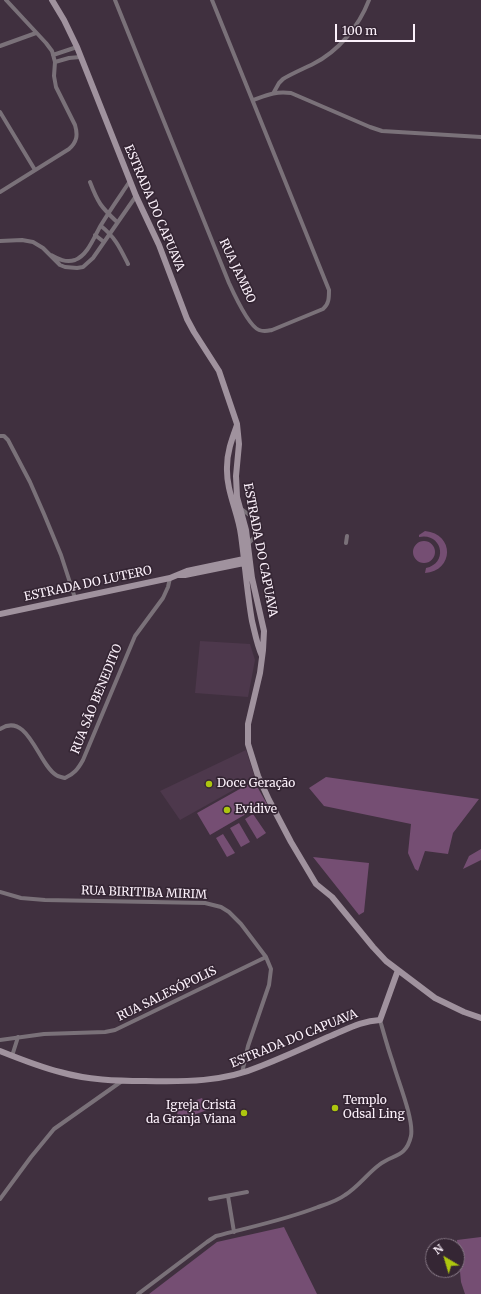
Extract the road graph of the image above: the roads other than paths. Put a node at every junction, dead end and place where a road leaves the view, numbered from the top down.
1 (6, 0) edge
2 (52, 0) edge
3 (115, 0) edge
4 (212, 0) edge
5 (369, 0) edge
6 (36, 33) junction
7 (0, 46) edge
8 (76, 48) junction
9 (54, 55) junction
10 (80, 57) junction
11 (55, 62) junction
12 (274, 92) junction
13 (253, 100) junction
14 (0, 112) edge
15 (481, 138) edge
16 (35, 170) junction
17 (130, 181) junction
18 (90, 182) dead end
19 (0, 192) edge
20 (136, 196) junction
21 (108, 214) junction
22 (117, 222) junction
23 (100, 226) junction
24 (110, 233) junction
25 (95, 235) junction
26 (0, 241) edge
27 (104, 242) junction
28 (50, 255) junction
29 (128, 264) dead end
30 (237, 424) junction
31 (0, 436) edge
32 (226, 466) junction
33 (237, 467) junction
34 (240, 508) junction
35 (347, 536) dead end
36 (248, 543) junction
37 (346, 543) dead end
38 (244, 561) junction
39 (170, 578) junction
40 (75, 598) junction
41 (0, 614) edge
42 (263, 625) junction
43 (254, 627) junction
44 (262, 656) junction
45 (0, 729) edge
46 (0, 892) edge
47 (266, 957) junction
48 (398, 970) junction
49 (481, 1018) edge
50 (380, 1020) junction
51 (18, 1037) junction
52 (0, 1040) edge
53 (0, 1051) edge
54 (12, 1056) junction
55 (242, 1074) junction
56 (122, 1081) junction
57 (247, 1192) dead end
58 (228, 1196) junction
59 (0, 1199) edge
60 (210, 1199) dead end
61 (234, 1232) junction
62 (138, 1294) edge

1 - 6 street
2 - 8 main road, ESTRADA DO CAPUAVA
3 - 13 street, RUA JAMBO
4 - 13 street, RUA JAMBO
5 - 12 street
6 - 7 street
6 - 9 street
8 - 9 street
8 - 10 main road, ESTRADA DO CAPUAVA
9 - 11 street
10 - 11 street
10 - 17 main road, ESTRADA DO CAPUAVA
11 - 16 street
12 - 13 street
12 - 15 street
14 - 16 street
16 - 19 street
17 - 20 main road, ESTRADA DO CAPUAVA
17 - 21 street
18 - 21 street
20 - 22 street
20 - 30 main road, ESTRADA DO CAPUAVA
21 - 22 street
21 - 23 street
22 - 24 street
23 - 24 street
23 - 25 street
24 - 27 street
24 - 29 street
25 - 27 street
25 - 28 street
26 - 28 street
27 - 28 street
30 - 32 main road, ESTRADA DO CAPUAVA
30 - 33 main road, ESTRADA DO CAPUAVA
31 - 40 street
32 - 33 main road
32 - 38 main road, ESTRADA DO CAPUAVA
33 - 34 main road, ESTRADA DO CAPUAVA
34 - 36 main road, ESTRADA DO CAPUAVA
34 - 36 street
35 - 37 street
36 - 42 main road, ESTRADA DO CAPUAVA
38 - 39 main road, ESTRADA DO LUTERO
38 - 43 main road, ESTRADA DO CAPUAVA
39 - 40 main road, ESTRADA DO LUTERO
39 - 45 street, RUA SÃO BENEDITO
40 - 41 main road, ESTRADA DO LUTERO
42 - 43 main road
42 - 44 main road, ESTRADA DO CAPUAVA
43 - 44 main road, ESTRADA DO CAPUAVA
44 - 48 main road, ESTRADA DO CAPUAVA
46 - 47 street, RUA BIRITIBA MIRIM
47 - 51 street, RUA SALESÓPOLIS
47 - 55 street
48 - 49 main road, ESTRADA DO CAPUAVA
48 - 50 main road
50 - 55 main road, ESTRADA DO CAPUAVA
50 - 61 street
51 - 52 street, RUA SALESÓPOLIS
51 - 54 street
53 - 54 main road, ESTRADA DO CAPUAVA
54 - 56 main road, ESTRADA DO CAPUAVA
55 - 56 main road, ESTRADA DO CAPUAVA
56 - 59 street
57 - 58 street
58 - 60 street
58 - 61 street
61 - 62 street

